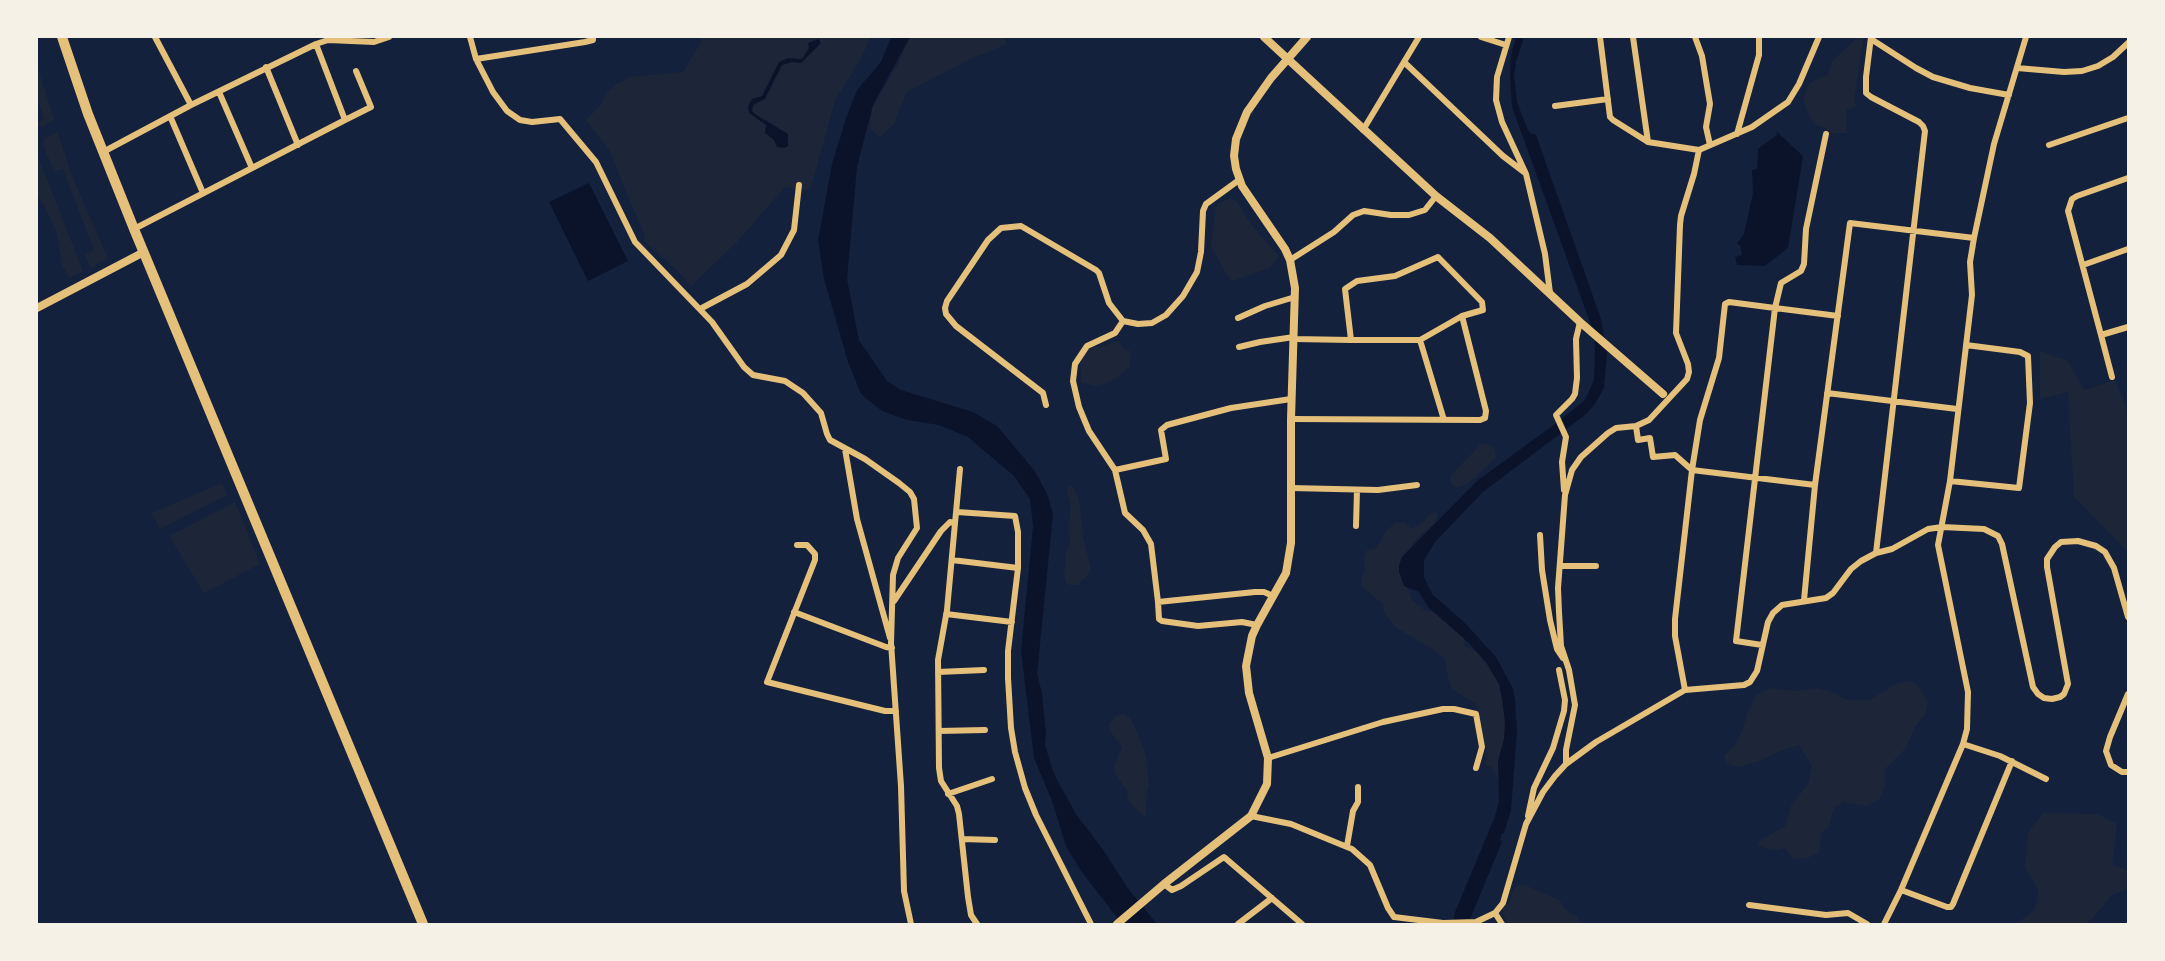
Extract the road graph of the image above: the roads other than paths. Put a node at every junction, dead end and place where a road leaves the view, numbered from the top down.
1 (62, 37) edge
2 (155, 37) edge
3 (389, 37) edge
4 (470, 37) edge
5 (593, 37) edge
6 (1264, 37) edge
7 (1307, 37) edge
8 (1419, 37) edge
9 (1480, 37) edge
10 (1509, 37) edge
11 (1600, 37) edge
12 (1633, 37) edge
13 (1695, 37) edge
14 (1759, 37) edge
15 (1819, 37) edge
16 (2026, 37) edge
17 (327, 38) edge
18 (1871, 38) edge
19 (2128, 43) edge
20 (316, 44) junction
21 (1506, 45) junction
22 (476, 59) junction
23 (1289, 60) junction
24 (1404, 62) junction
25 (266, 67) junction
26 (2017, 68) junction
27 (356, 71) dead end
28 (219, 92) junction
29 (2009, 96) junction
30 (1608, 99) junction
31 (191, 104) junction
32 (1555, 106) dead end
33 (170, 116) junction
34 (2128, 118) edge
35 (345, 120) junction
36 (1363, 130) junction
37 (1737, 134) junction
38 (1826, 134) dead end
39 (1648, 142) junction
40 (298, 145) junction
41 (1710, 145) junction
42 (2049, 145) dead end
43 (1699, 150) junction
44 (103, 152) junction
45 (252, 168) junction
46 (1526, 174) junction
47 (2128, 178) edge
48 (1238, 180) junction
49 (799, 185) dead end
50 (203, 193) junction
51 (1436, 196) junction
52 (134, 229) junction
53 (1913, 230) junction
54 (1974, 238) junction
55 (2128, 249) edge
56 (144, 251) junction
57 (1290, 260) junction
58 (2083, 265) junction
59 (1550, 293) junction
60 (1295, 297) junction
61 (37, 308) edge
62 (1775, 308) junction
63 (699, 309) junction
64 (1462, 316) junction
65 (1838, 316) junction
66 (1238, 318) dead end
67 (1123, 321) junction
68 (1580, 322) junction
69 (2128, 327) edge
70 (2101, 335) junction
71 (1294, 338) junction
72 (1351, 340) junction
73 (1420, 340) junction
74 (1966, 345) junction
75 (1239, 348) dead end
76 (2112, 377) dead end
77 (1827, 393) junction
78 (1663, 394) dead end
79 (1291, 399) junction
80 (1893, 401) junction
81 (1046, 405) dead end
82 (1958, 409) junction
83 (1291, 419) junction
84 (1444, 420) junction
85 (1636, 426) junction
86 (845, 449) junction
87 (960, 469) dead end
88 (1115, 470) junction
89 (1692, 470) junction
90 (1756, 477) junction
91 (1950, 481) junction
92 (1417, 485) dead end
93 (1815, 485) junction
94 (1291, 488) junction
95 (1357, 490) junction
96 (1564, 495) junction
97 (957, 512) junction
98 (955, 523) junction
99 (1356, 526) dead end
100 (1942, 527) junction
101 (1541, 536) dead end
102 (797, 545) dead end
103 (1876, 553) junction
104 (952, 560) junction
105 (1561, 566) junction
106 (1596, 566) dead end
107 (1018, 568) junction
108 (1273, 596) junction
109 (1804, 600) junction
110 (1158, 601) junction
111 (892, 603) junction
112 (794, 612) junction
113 (946, 614) junction
114 (2128, 617) edge
115 (1012, 622) junction
116 (1257, 625) junction
117 (1762, 645) junction
118 (891, 646) junction
119 (1564, 659) junction
120 (984, 670) dead end
121 (1559, 670) dead end
122 (938, 672) junction
123 (1685, 690) junction
124 (2128, 694) edge
125 (896, 711) junction
126 (985, 730) dead end
127 (939, 731) junction
128 (1963, 744) junction
129 (1268, 758) junction
130 (2012, 761) junction
131 (1566, 764) junction
132 (1476, 768) dead end
133 (2128, 772) edge
134 (992, 779) dead end
135 (2046, 779) dead end
136 (1358, 787) dead end
137 (948, 794) junction
138 (1251, 816) junction
139 (1527, 824) junction
140 (962, 839) junction
141 (995, 839) dead end
142 (1347, 846) junction
143 (1164, 884) junction
144 (1901, 891) junction
145 (1272, 898) junction
146 (1749, 905) dead end
147 (1495, 913) junction
148 (1446, 923) edge
149 (1473, 923) edge
150 (424, 924) edge
151 (911, 924) edge
152 (977, 924) edge
153 (1091, 924) edge
154 (1116, 924) edge
155 (1238, 924) edge
156 (1302, 924) edge
157 (1502, 924) edge
158 (1867, 924) edge
159 (1884, 924) edge

1 - 44 main road
2 - 31 street
3 - 17 street
4 - 22 street
5 - 22 street
6 - 23 street
7 - 23 street
8 - 24 street
9 - 21 street
10 - 21 street
11 - 30 street
12 - 39 street
13 - 41 street
14 - 37 street
15 - 37 street
16 - 26 street
17 - 20 street
18 - 29 street
18 - 53 street
19 - 26 street
20 - 25 street
20 - 35 street
21 - 46 street
22 - 63 street
23 - 36 street
23 - 48 street
24 - 36 street
24 - 46 street
25 - 28 street
25 - 40 street
26 - 29 street
27 - 35 street
28 - 31 street
28 - 45 street
29 - 54 street
30 - 32 street
30 - 39 street
31 - 33 street
33 - 44 street
33 - 50 street
34 - 42 street
35 - 40 street
36 - 51 street
37 - 41 street
38 - 62 street
39 - 43 street
40 - 45 street
41 - 43 street
43 - 85 street
44 - 52 main road
45 - 50 street
46 - 59 street
47 - 58 street
48 - 57 street
48 - 67 street
49 - 63 street
50 - 52 street
51 - 57 street
51 - 59 street
52 - 56 main road
53 - 54 street
53 - 65 street
53 - 80 street
54 - 74 street
55 - 58 street
56 - 61 street
56 - 150 main road
57 - 60 street
58 - 70 street
59 - 68 street
60 - 66 street
60 - 71 street
62 - 65 street
62 - 89 street
62 - 90 street
63 - 86 street
64 - 72 street
64 - 73 street
64 - 84 street
65 - 77 street
67 - 81 street
67 - 88 street
68 - 78 street
68 - 96 street
69 - 70 street
70 - 76 street
71 - 72 street
71 - 75 street
71 - 79 street
72 - 73 street
73 - 84 street
74 - 82 street
74 - 91 street
77 - 80 street
77 - 93 street
79 - 83 street
79 - 88 street
80 - 82 street
80 - 103 street
82 - 91 street
83 - 84 street
83 - 94 street
85 - 89 street
85 - 96 street
86 - 111 street
86 - 118 street
87 - 97 street
88 - 110 street
89 - 90 street
89 - 123 street
90 - 93 street
90 - 117 street
91 - 100 street
92 - 95 street
93 - 109 street
94 - 95 street
94 - 108 street
95 - 99 street
96 - 105 street
97 - 98 street
97 - 107 street
98 - 104 street
98 - 111 street
100 - 103 street
100 - 114 street
100 - 128 street
101 - 119 street
102 - 112 street
103 - 109 street
104 - 107 street
104 - 113 street
105 - 106 street
105 - 119 street
107 - 115 street
108 - 110 street
108 - 116 street
109 - 117 street
110 - 116 street
111 - 118 street
112 - 118 street
112 - 125 street
113 - 115 street
113 - 122 street
115 - 153 street
116 - 129 street
117 - 123 street
118 - 125 street
119 - 131 street
120 - 122 street
121 - 139 street
122 - 127 street
123 - 131 street
124 - 133 street
125 - 151 street
126 - 127 street
127 - 137 street
128 - 130 street
128 - 144 street
129 - 132 street
129 - 138 street
130 - 135 street
130 - 144 street
131 - 139 street
134 - 137 street
136 - 142 street
137 - 140 street
138 - 142 street
138 - 143 street
139 - 147 street
140 - 141 street
140 - 152 street
142 - 148 street
143 - 145 street
143 - 154 street
144 - 159 street
145 - 155 street
145 - 156 street
146 - 158 street
147 - 149 street
147 - 157 street
148 - 149 street

